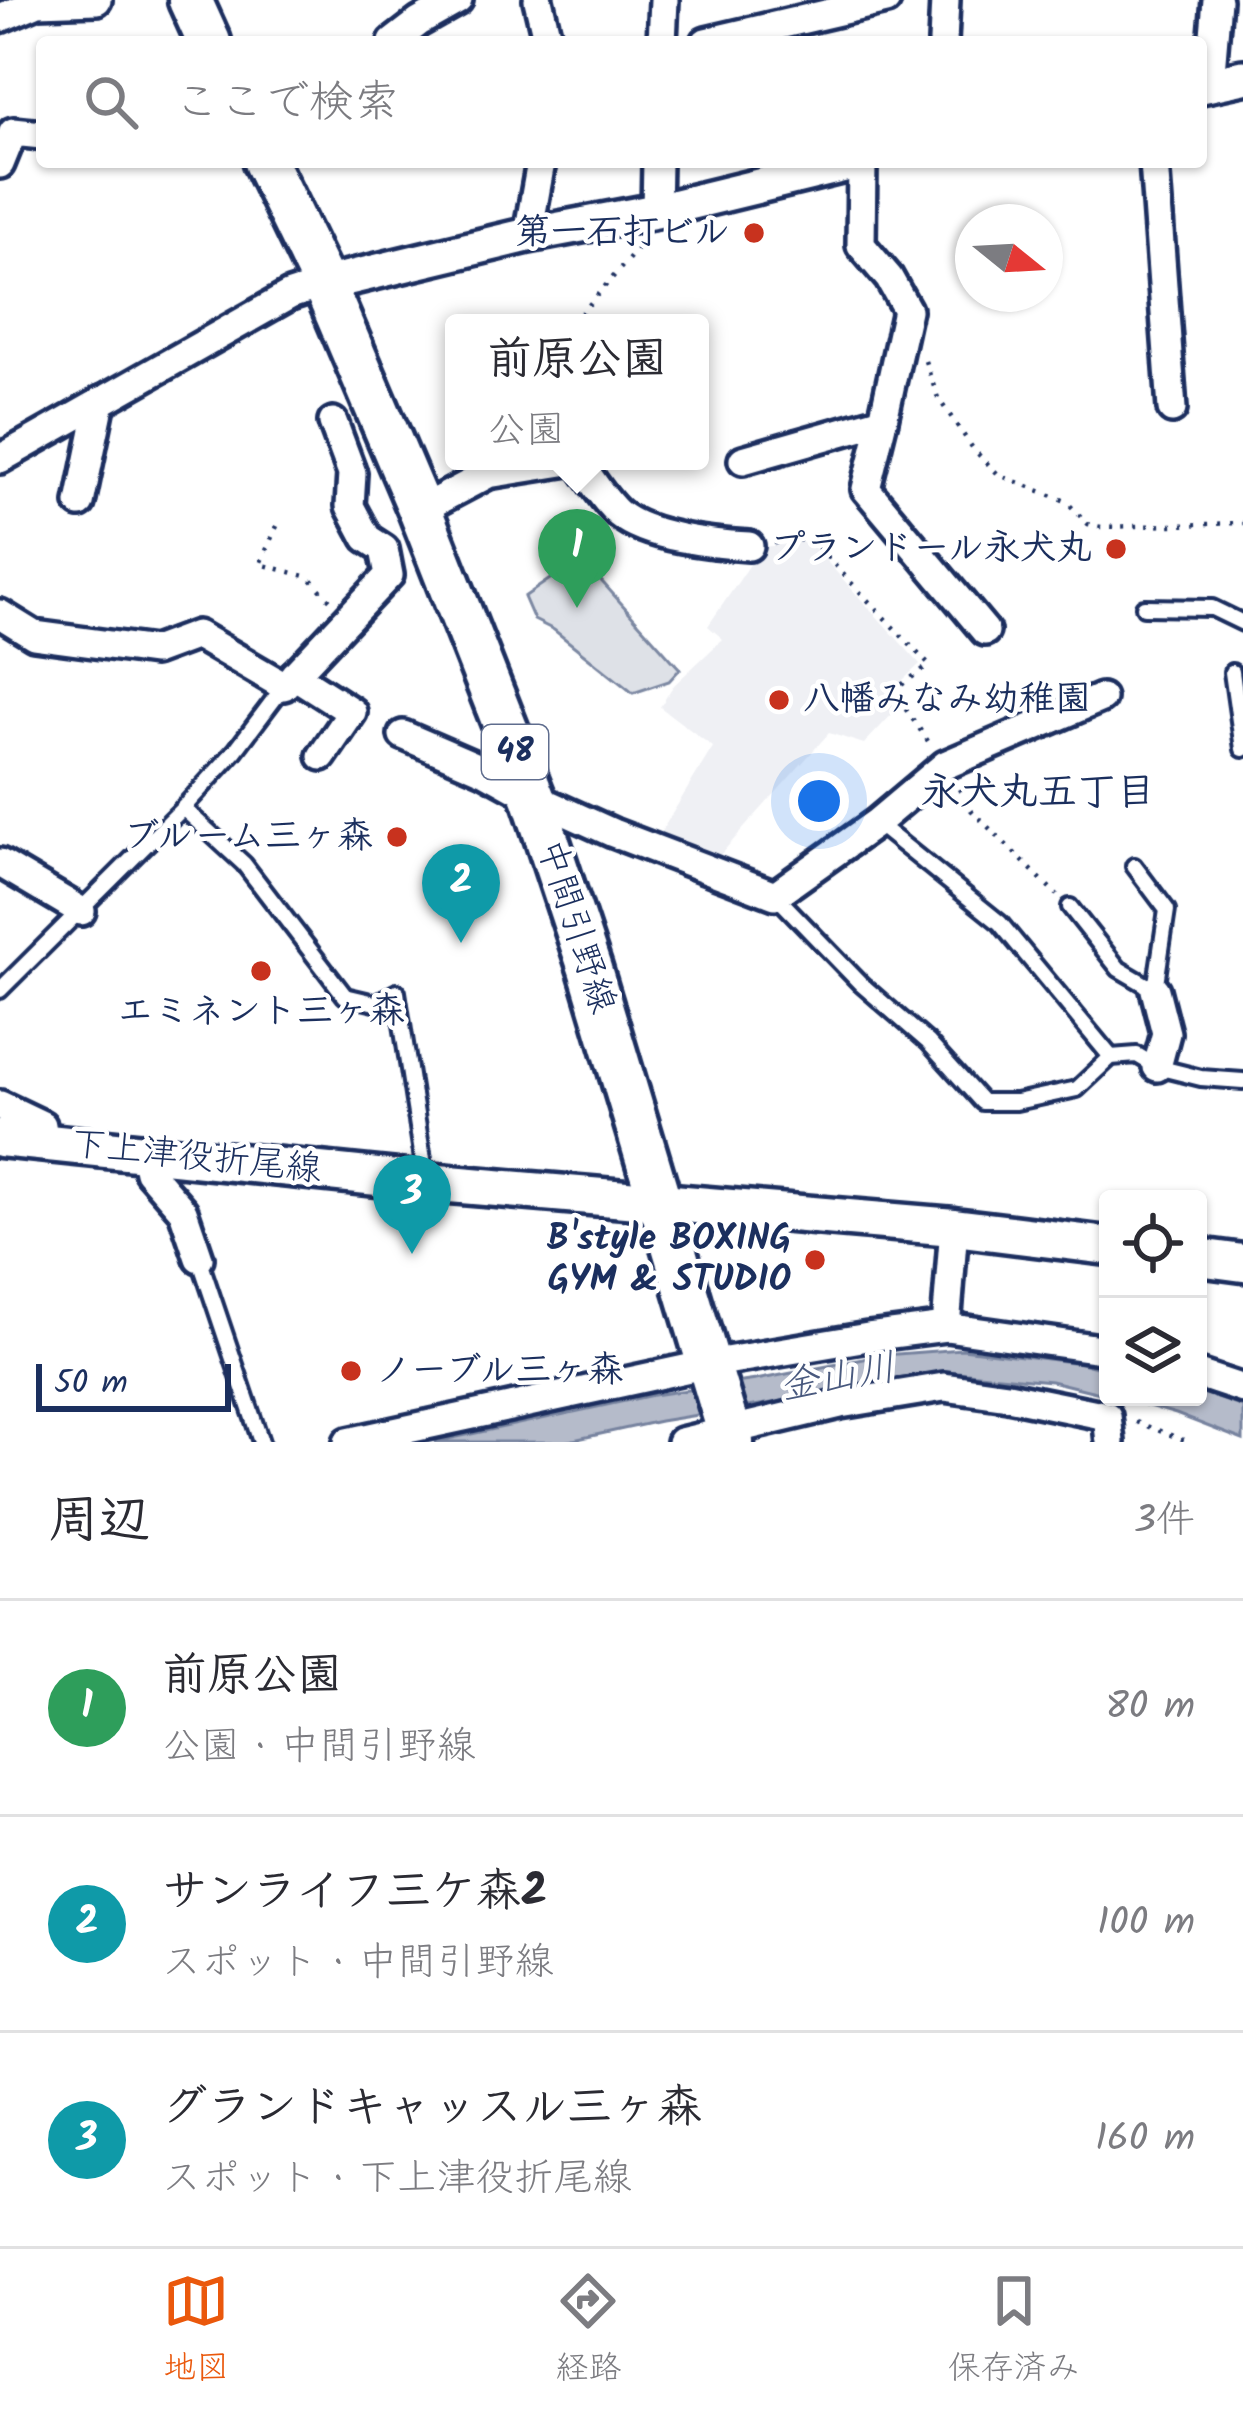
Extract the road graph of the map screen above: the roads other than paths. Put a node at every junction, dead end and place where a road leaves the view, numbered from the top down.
1 (97, 0) edge
2 (190, 0) edge
3 (458, 0) edge
4 (538, 0) edge
5 (664, 0) edge
6 (886, 0) edge
7 (945, 0) edge
8 (1217, 0) edge
9 (38, 1) edge
10 (801, 10) edge
11 (413, 11) edge
12 (0, 18) edge
13 (206, 36) edge
14 (547, 36) edge
15 (662, 36) edge
16 (724, 36) edge
17 (943, 36) edge
18 (1218, 82) edge
19 (18, 133) edge
20 (0, 164) edge
21 (268, 168) edge
22 (540, 168) edge
23 (657, 168) edge
24 (834, 168) edge
25 (859, 168) edge
26 (1154, 168) edge
27 (656, 211) junction
28 (528, 235) junction
29 (325, 284) junction
30 (101, 401) junction
31 (1172, 409) dead end
32 (883, 419) junction
33 (333, 422) dead end
34 (0, 459) edge
35 (743, 460) dead end
36 (514, 470) edge
37 (581, 470) edge
38 (80, 503) dead end
39 (420, 510) junction
40 (748, 546) road end
41 (1144, 607) dead end
42 (0, 614) edge
43 (1243, 623) edge
44 (986, 631) dead end
45 (1232, 672) dead end
46 (289, 681) junction
47 (1101, 698) dead end
48 (403, 735) dead end
49 (1243, 749) edge
50 (322, 756) dead end
51 (533, 797) junction
52 (183, 808) junction
53 (875, 823) junction
54 (0, 863) edge
55 (1134, 866) dead end
56 (775, 895) junction
57 (1070, 907) road end
58 (81, 910) junction
59 (0, 990) edge
60 (1155, 990) junction
61 (1112, 1057) junction
62 (1157, 1067) junction
63 (1243, 1081) edge
64 (0, 1105) edge
65 (0, 1138) edge
66 (44, 1142) junction
67 (145, 1153) junction
68 (426, 1182) junction
69 (660, 1201) junction
70 (954, 1227) junction
71 (1099, 1245) edge
72 (199, 1258) joint
73 (1207, 1258) edge
74 (1243, 1263) edge
75 (946, 1327) junction
76 (1099, 1349) edge
77 (708, 1364) junction
78 (1207, 1377) edge
79 (1243, 1389) edge
80 (1108, 1429) edge
81 (730, 1437) edge
82 (261, 1442) edge
83 (348, 1442) edge
84 (681, 1442) edge

1 - 9 street
2 - 13 main road
3 - 11 street
4 - 14 street
5 - 15 street
6 - 10 street
7 - 17 street
8 - 18 street
9 - 12 street
10 - 16 street
19 - 20 street
21 - 29 main road, 中間引野線 / 48
22 - 28 street
23 - 27 street
24 - 27 street
25 - 32 street
26 - 31 street
27 - 28 street
28 - 29 street
29 - 30 street
29 - 39 main road, 中間引野線 / 48
30 - 34 street
30 - 38 street
32 - 35 street
32 - 44 street
33 - 46 street
36 - 39 street
37 - 40 street
39 - 51 main road, 中間引野線 / 48
41 - 43 lane
42 - 46 street
45 - 49 lane
46 - 50 street
46 - 52 lane
47 - 53 street
48 - 51 street
51 - 56 street
51 - 69 main road, 中間引野線 / 48
52 - 58 lane
52 - 68 lane
53 - 56 street
53 - 61 lane
54 - 58 street
55 - 60 lane
56 - 61 lane
57 - 60 lane
58 - 59 lane
60 - 62 street
61 - 62 lane
62 - 63 lane
64 - 66 street
65 - 66 main road, 下上津役折尾線
66 - 67 main road, 下上津役折尾線
67 - 68 main road, 下上津役折尾線
67 - 72 street
68 - 69 main road, 下上津役折尾線
69 - 70 main road, 下上津役折尾線
69 - 77 main road, 中間引野線 / 48
70 - 71 main road, 下上津役折尾線
70 - 75 street
72 - 82 lane
73 - 74 main road
75 - 76 street
75 - 77 street
77 - 81 main road, 中間引野線 / 48
77 - 83 street
78 - 79 street
80 - 81 street
81 - 84 street

